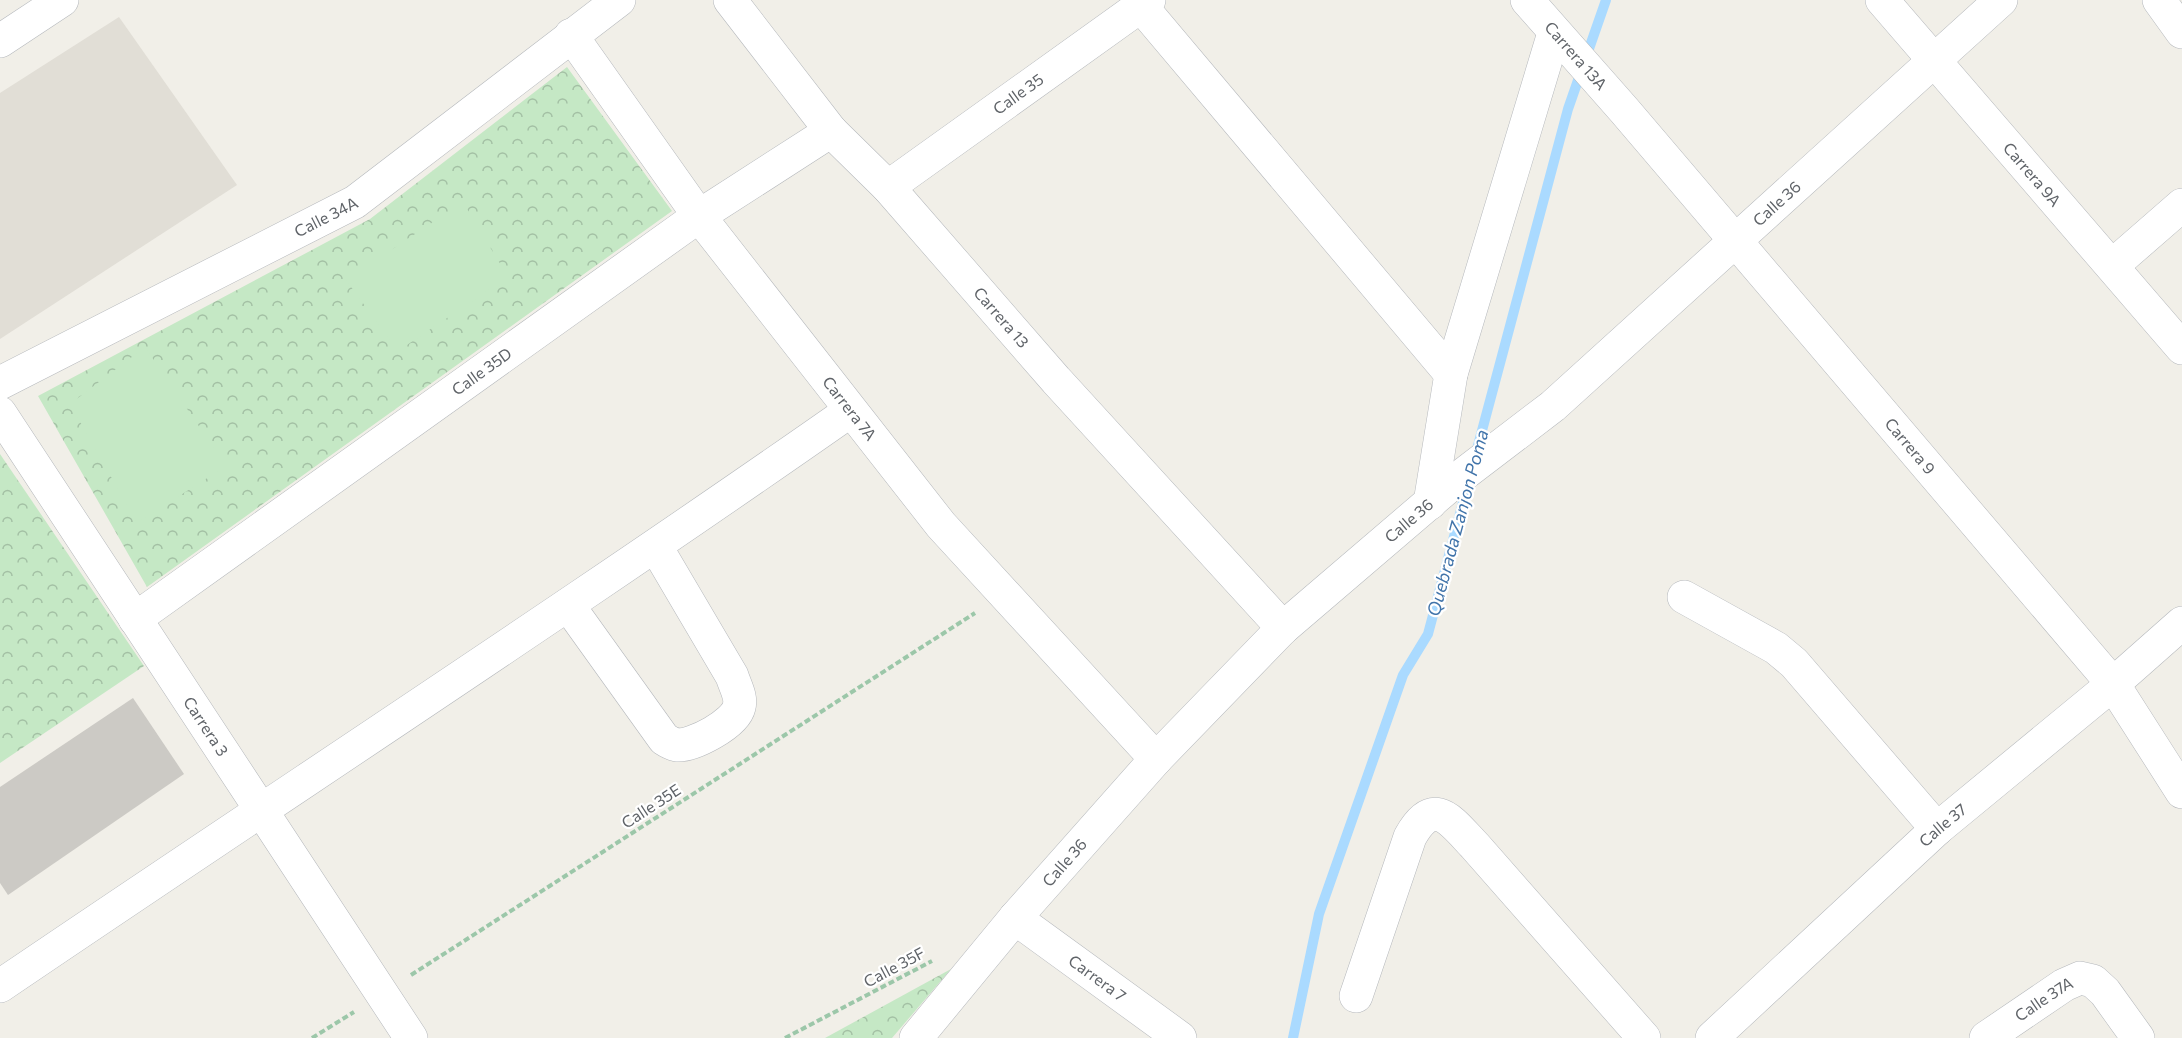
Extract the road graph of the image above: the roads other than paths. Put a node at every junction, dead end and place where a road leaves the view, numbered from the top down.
1 (62, 0) edge
2 (620, 0) edge
3 (730, 0) edge
4 (1527, 0) edge
5 (1882, 0) edge
6 (2001, 0) edge
7 (2159, 0) edge
8 (1145, 3) edge
9 (2182, 32) edge
10 (571, 36) junction
11 (0, 41) edge
12 (1562, 43) junction
13 (1934, 62) junction
14 (1624, 111) joint
15 (831, 131) junction
16 (888, 187) junction
17 (2182, 205) edge
18 (699, 216) junction
19 (1734, 241) junction
20 (2112, 266) junction
21 (2182, 348) edge
22 (1451, 374) junction
23 (0, 383) edge
24 (850, 411) junction
25 (0, 413) edge
26 (1430, 503) junction
27 (656, 546) junction
28 (1684, 597) dead end
29 (568, 605) junction
30 (135, 619) junction
31 (2182, 623) edge
32 (1283, 628) junction
33 (2113, 684) junction
34 (1156, 759) junction
35 (2182, 792) edge
36 (261, 809) junction
37 (1936, 830) junction
38 (1015, 918) junction
39 (0, 986) edge
40 (1356, 996) dead end
41 (1723, 1034) edge
42 (411, 1038) edge
43 (915, 1038) edge
44 (1180, 1038) edge
45 (1644, 1038) edge
46 (1986, 1038) edge
47 (2138, 1038) edge

1 - 11 street
2 - 10 street, Calle 34A
3 - 15 street, Carrera 13
4 - 12 street, Carrera 13A
5 - 13 street, Carrera 9A
6 - 13 street, Calle 36
7 - 9 street
8 - 16 street, Calle 35
8 - 22 street
10 - 18 street, Carrera 7A
10 - 23 street, Calle 34A
12 - 14 street, Carrera 13A
12 - 22 street
13 - 19 street, Calle 36
13 - 20 street, Carrera 9A
14 - 19 street, Carrera 9
15 - 16 street, Carrera 13
15 - 18 street, Calle 35D
16 - 32 street, Carrera 13
17 - 20 street
18 - 24 street, Carrera 7A
18 - 30 street, Calle 35D
19 - 26 street, Calle 36
19 - 33 street, Carrera 9
20 - 21 street, Carrera 9A
22 - 26 street
24 - 27 street
24 - 34 street, Carrera 7A
25 - 30 street, Carrera 3
26 - 32 street, Calle 36
27 - 29 street
27 - 29 street
28 - 37 street
29 - 36 street
30 - 36 street, Carrera 3
31 - 33 street, Calle 37
32 - 34 street, Calle 36
33 - 35 street, Carrera 9
33 - 37 street, Calle 37
34 - 38 street, Calle 36
36 - 39 street
36 - 42 street, Carrera 3
37 - 41 street, Calle 37
38 - 43 street, Calle 36
38 - 44 street, Carrera 7
40 - 45 street
46 - 47 street, Calle 37A

